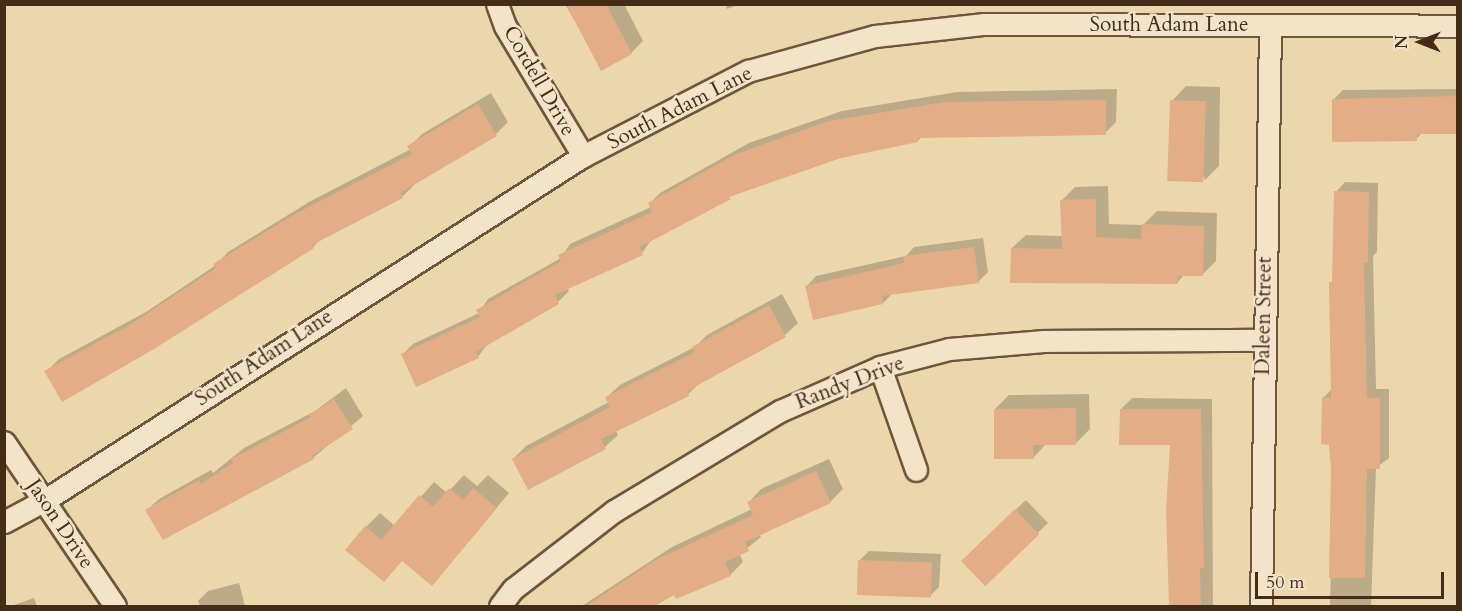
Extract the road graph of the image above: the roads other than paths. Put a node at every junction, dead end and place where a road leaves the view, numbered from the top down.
1 (497, 4) edge
2 (1270, 26) junction
3 (1458, 26) edge
4 (583, 156) junction
5 (1263, 340) junction
6 (880, 367) junction
7 (4, 442) edge
8 (916, 470) dead end
9 (45, 500) junction
10 (4, 522) edge
11 (115, 606) edge
12 (500, 606) edge
13 (1261, 606) edge

1 - 4 street, Cordell Drive
2 - 3 street, South Adam Lane
2 - 4 street, South Adam Lane
2 - 5 street, Daleen Street
4 - 9 street, South Adam Lane
5 - 6 street, Randy Drive
5 - 13 street, Daleen Street
6 - 8 street
6 - 12 street, Randy Drive
7 - 9 street, Jason Drive
9 - 10 street, South Adam Lane
9 - 11 street, Jason Drive

